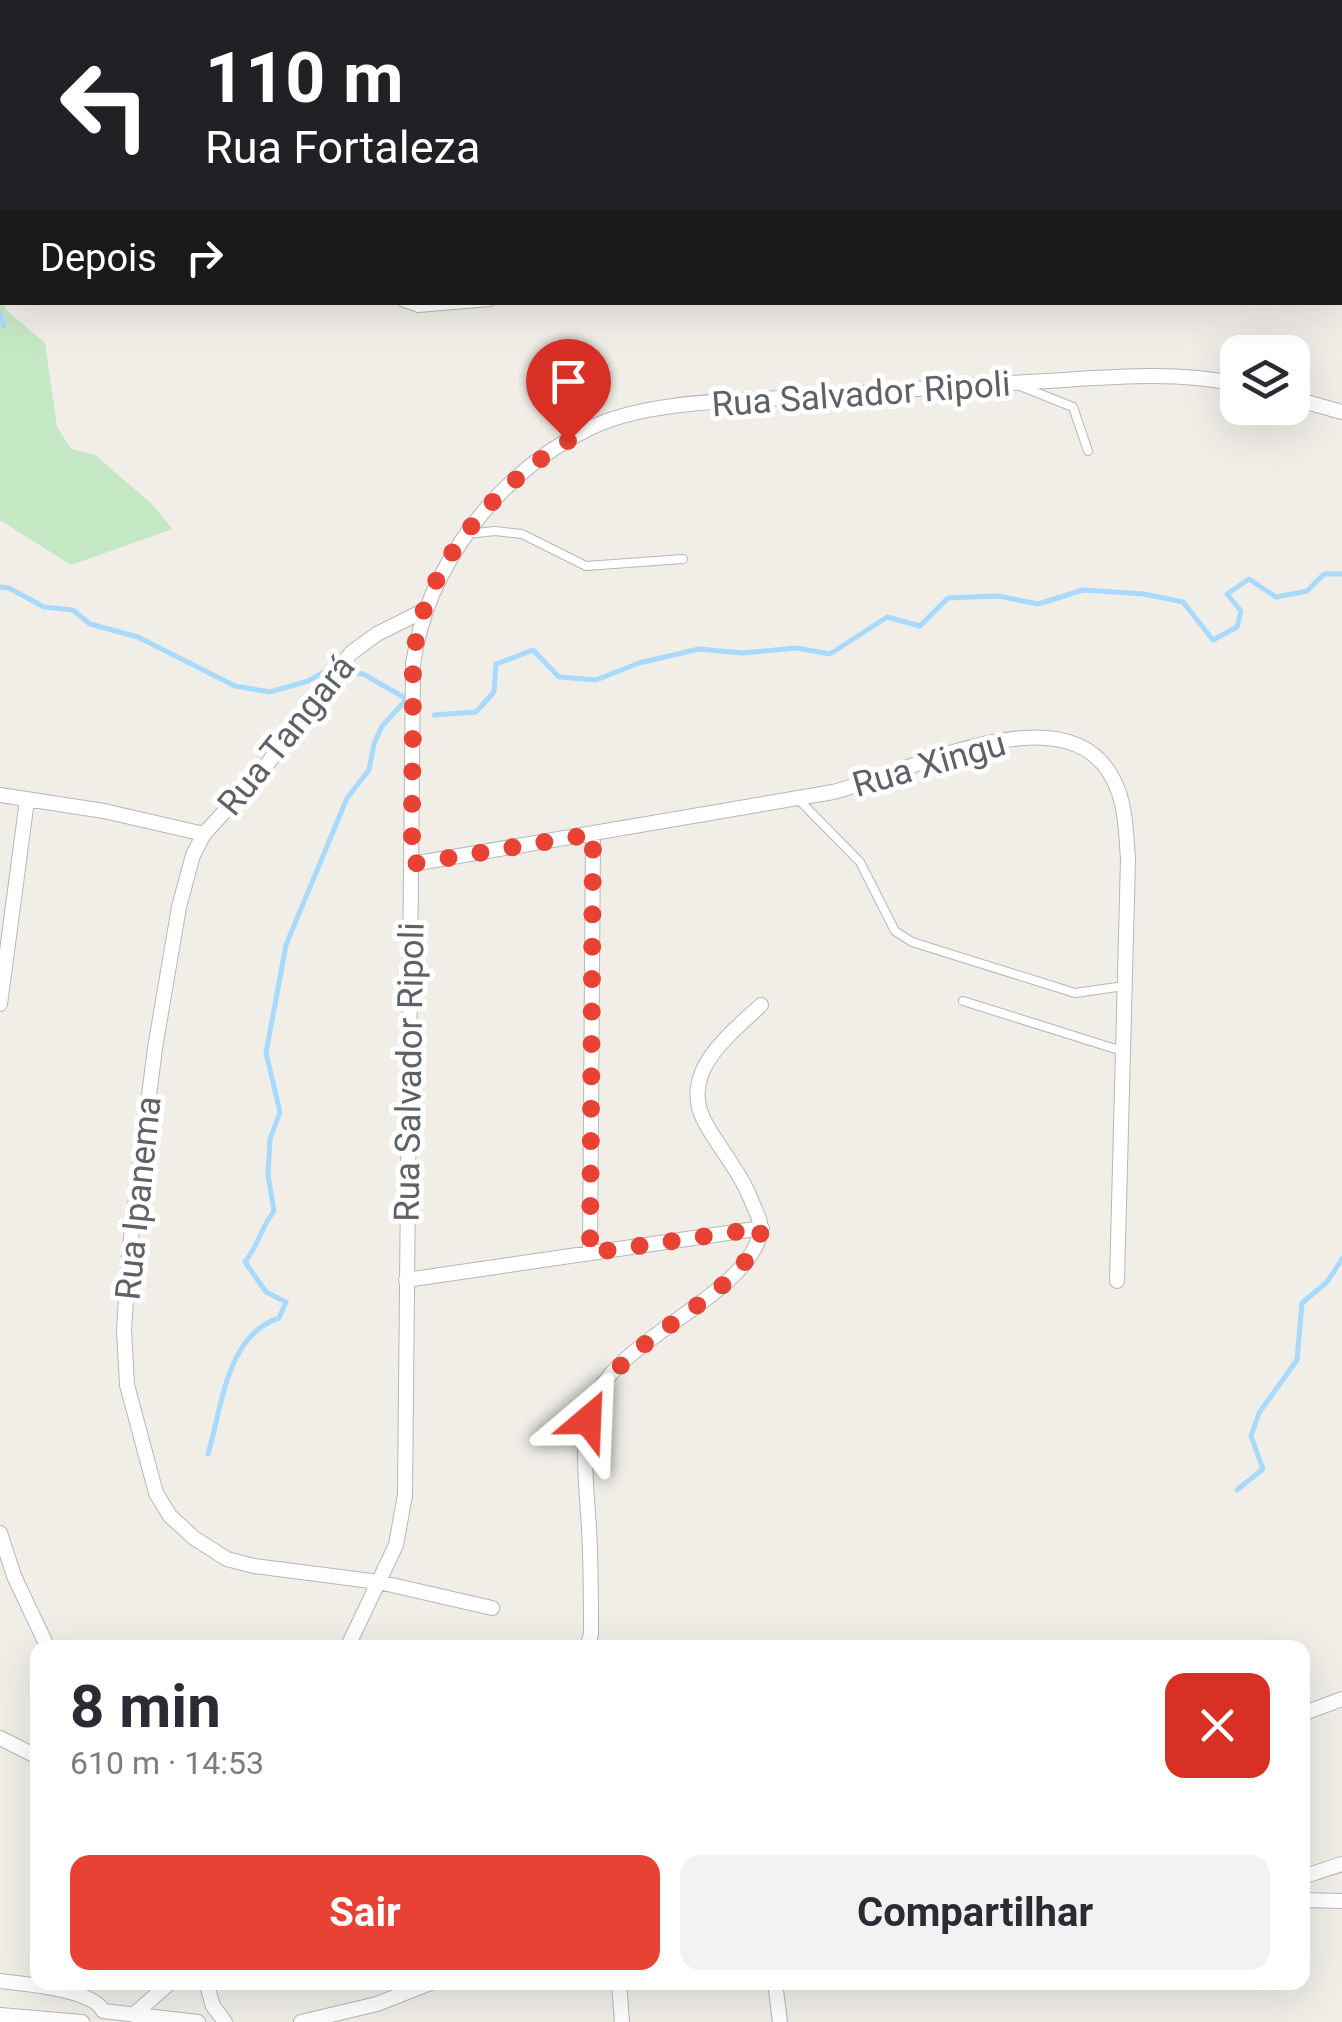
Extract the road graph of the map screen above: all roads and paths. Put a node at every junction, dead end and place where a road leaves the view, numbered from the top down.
1 (410, 305) edge
2 (454, 305) edge
3 (1013, 382) junction
4 (1220, 382) edge
5 (1310, 403) edge
6 (1342, 412) edge
7 (1088, 451) dead end
8 (468, 534) junction
9 (683, 559) dead end
10 (423, 611) junction
11 (0, 794) edge
12 (794, 796) junction
13 (27, 800) junction
14 (204, 834) junction
15 (593, 834) junction
16 (412, 864) junction
17 (1124, 986) junction
18 (963, 1001) dead end
19 (0, 1004) edge
20 (760, 1006) dead end
21 (1122, 1051) junction
22 (762, 1228) junction
23 (590, 1253) junction
24 (406, 1280) junction
25 (1117, 1281) dead end
26 (0, 1532) edge
27 (379, 1582) junction
28 (492, 1608) dead end
29 (44, 1640) edge
30 (351, 1640) edge
31 (589, 1640) edge
32 (1342, 1699) edge
33 (1310, 1711) edge
34 (0, 1738) edge
35 (30, 1753) edge
36 (1342, 1864) edge
37 (1310, 1874) edge
38 (1310, 1900) edge
39 (1342, 1901) edge
40 (0, 1981) edge
41 (30, 1987) edge
42 (46, 1990) edge
43 (162, 1990) edge
44 (209, 1990) edge
45 (413, 1990) edge
46 (620, 1990) edge
47 (776, 1990) edge
48 (103, 2011) junction
49 (0, 2015) edge
50 (132, 2015) junction
51 (82, 2022) edge
52 (91, 2022) edge
53 (198, 2022) edge
54 (225, 2022) edge
55 (301, 2022) edge
56 (622, 2022) edge
57 (780, 2022) edge

1 - 2 lane
3 - 4 street, Rua Salvador Ripoli
3 - 7 lane
3 - 8 street, Rua Salvador Ripoli
5 - 6 street
8 - 9 lane
8 - 10 street, Rua Salvador Ripoli
10 - 14 street, Rua Tangará
10 - 16 street, Rua Salvador Ripoli
11 - 13 street
12 - 15 street, Rua Xingu
12 - 17 lane
12 - 17 street, Rua Xingu
13 - 14 street
13 - 19 street
14 - 27 street, Rua Ipanema
15 - 16 street, Rua Xingu
15 - 23 street
16 - 24 street, Rua Salvador Ripoli
17 - 21 street, Rua Xingu
18 - 21 lane
20 - 22 street
21 - 25 street, Rua Xingu
22 - 23 street
22 - 31 street
23 - 24 street
24 - 27 street, Rua Salvador Ripoli
26 - 29 street
27 - 28 street, Rua Ipanema
27 - 30 street, Rua Salvador Ripoli
32 - 33 street
34 - 35 street
36 - 37 street
38 - 39 street
40 - 41 street
42 - 48 street
43 - 50 street
44 - 54 street
45 - 55 street
46 - 56 street
47 - 57 street
48 - 50 street
48 - 52 street
49 - 51 street
50 - 53 street

